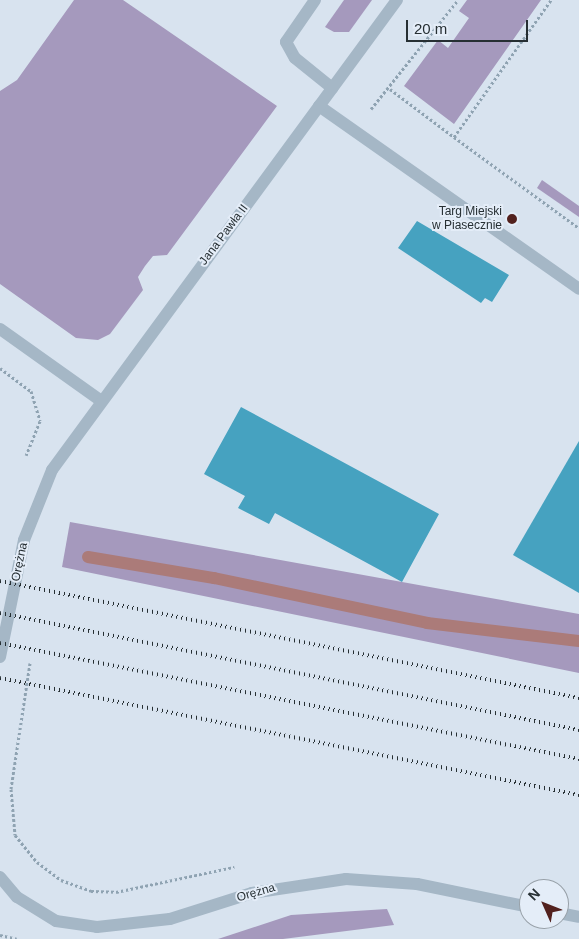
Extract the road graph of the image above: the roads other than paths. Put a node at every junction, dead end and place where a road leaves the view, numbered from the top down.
1 (315, 0) edge
2 (397, 0) edge
3 (332, 88) junction
4 (319, 106) junction
5 (579, 289) edge
6 (0, 329) edge
7 (100, 400) junction
8 (52, 470) joint
9 (0, 657) edge
10 (0, 877) edge
11 (519, 905) edge

1 - 3 street
2 - 3 street, Jana Pawła II
3 - 4 street, Jana Pawła II
4 - 5 street
4 - 7 street, Jana Pawła II
6 - 7 street
7 - 8 street, Jana Pawła II
8 - 9 street, Orężna
10 - 11 street, Orężna

